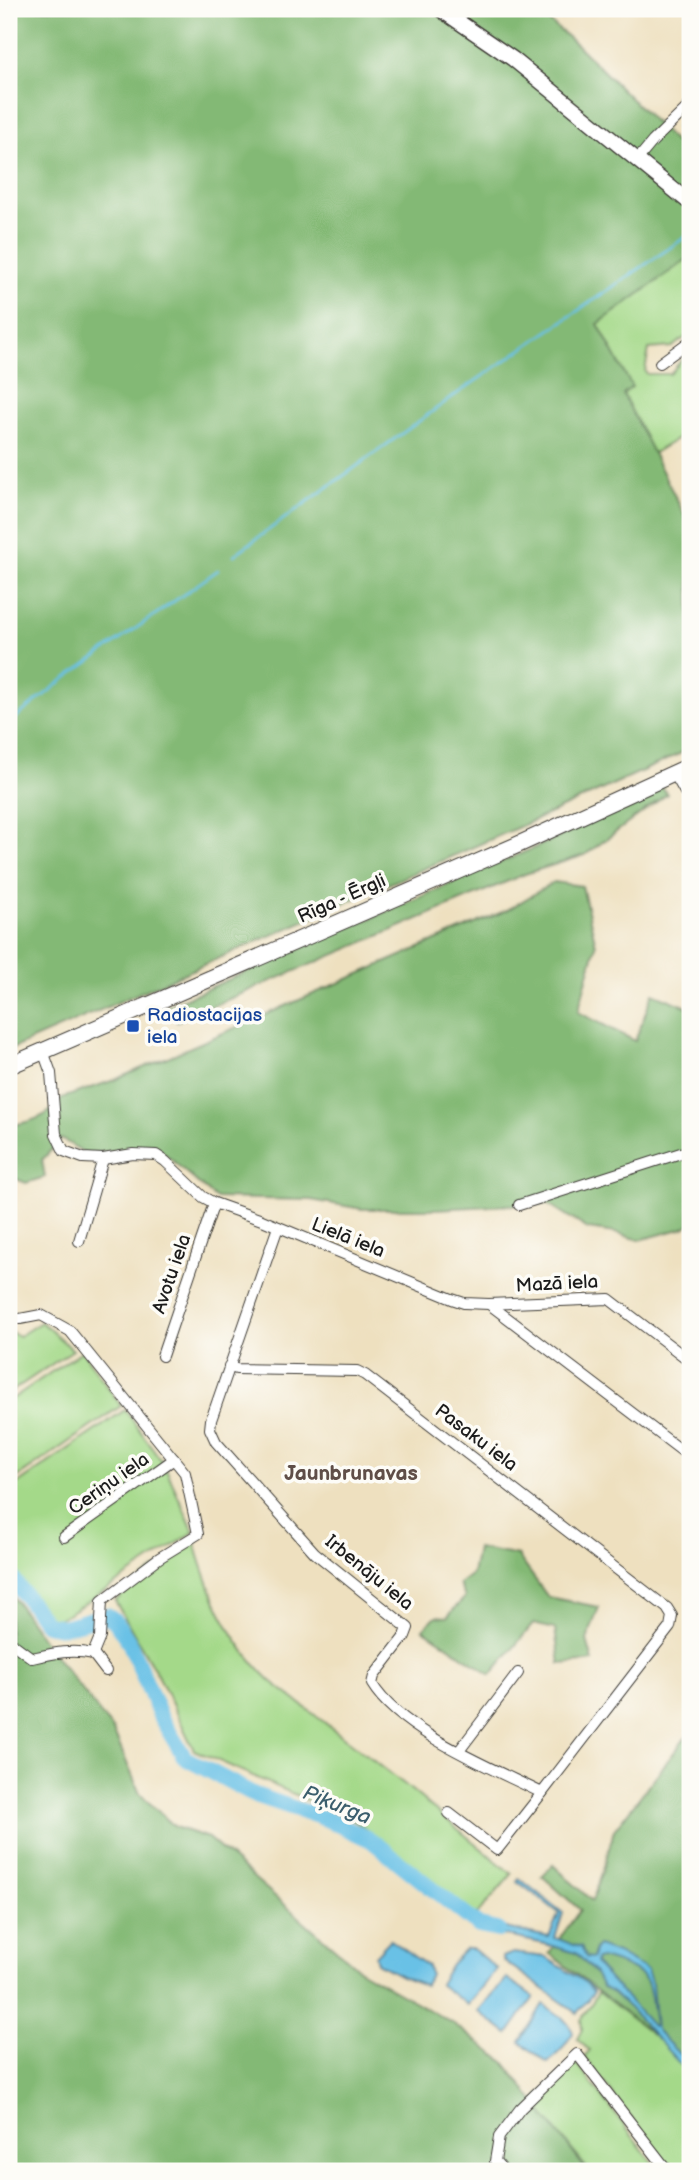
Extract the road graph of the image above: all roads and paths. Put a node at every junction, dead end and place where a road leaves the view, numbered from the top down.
1 (440, 9) edge
2 (690, 105) edge
3 (638, 159) junction
4 (690, 203) edge
5 (690, 341) edge
6 (660, 363) dead end
7 (690, 766) edge
8 (674, 773) junction
9 (690, 801) edge
10 (43, 1051) junction
11 (9, 1066) edge
12 (690, 1150) edge
13 (103, 1159) junction
14 (214, 1203) junction
15 (519, 1205) dead end
16 (278, 1227) junction
17 (79, 1241) dead end
18 (489, 1304) junction
19 (9, 1319) edge
20 (162, 1356) dead end
21 (690, 1361) edge
22 (229, 1366) junction
23 (690, 1457) edge
24 (174, 1459) junction
25 (64, 1537) dead end
26 (9, 1642) edge
27 (93, 1654) junction
28 (106, 1671) dead end
29 (517, 1673) dead end
30 (459, 1751) junction
31 (542, 1793) junction
32 (449, 1813) dead end
33 (504, 2171) edge
34 (668, 2171) edge

1 - 3 main road
2 - 3 street
3 - 4 main road
5 - 6 street
7 - 8 main road, Rīga - Ērgļi
8 - 9 street
8 - 10 main road, Rīga - Ērgļi
10 - 11 main road, Rīga - Ērgļi
10 - 13 street, Lielā iela
12 - 15 street
13 - 14 street, Lielā iela
13 - 17 street
14 - 16 street, Lielā iela
14 - 20 street, Avotu iela
16 - 18 street, Lielā iela
16 - 22 street, Irbenāju iela
18 - 21 street, Mazā iela
18 - 23 street
19 - 24 street
22 - 30 street, Irbenāju iela
22 - 31 street, Pasaku iela
24 - 25 street, Ceriņu iela
24 - 27 street
26 - 27 street
27 - 28 street
29 - 30 street
30 - 31 street, Irbenāju iela
31 - 32 street
33 - 34 street

